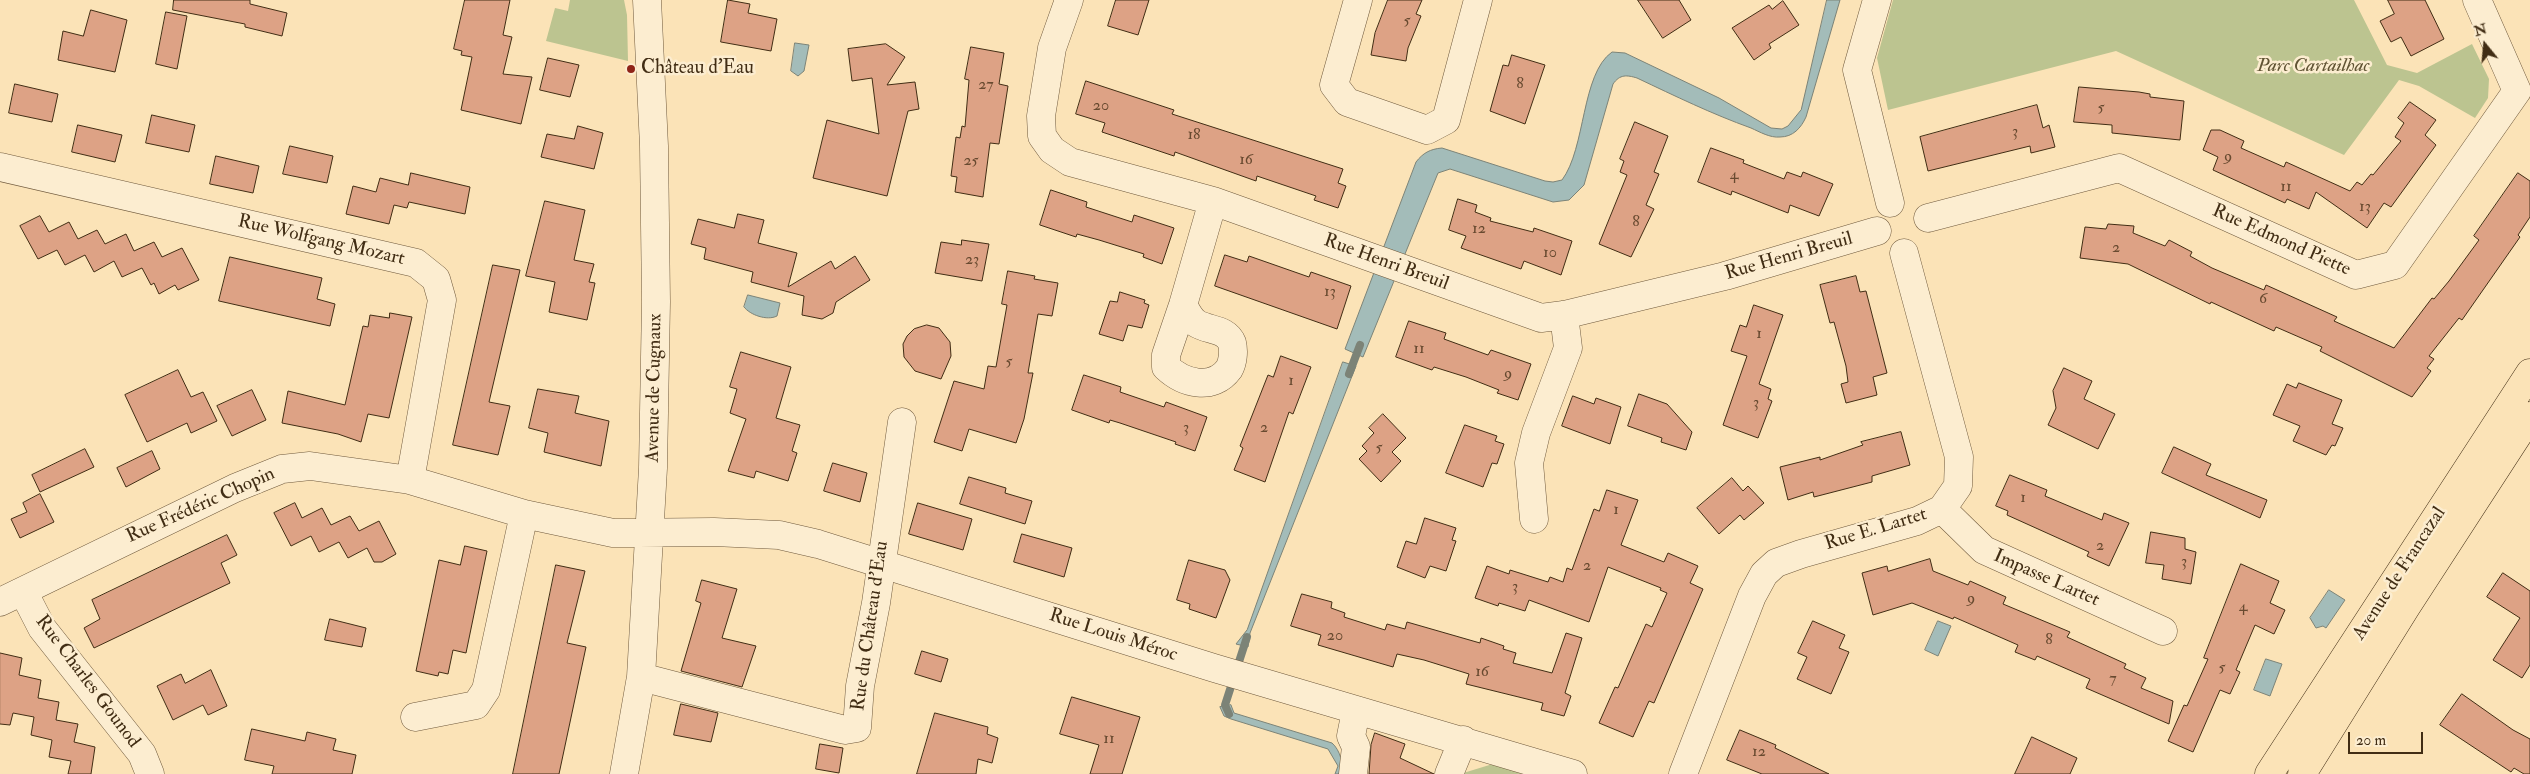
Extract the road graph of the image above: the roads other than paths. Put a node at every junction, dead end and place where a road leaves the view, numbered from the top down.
1 (647, 0) edge
2 (1070, 0) edge
3 (1358, 0) edge
4 (1478, 0) edge
5 (1877, 0) edge
6 (2481, 2) edge
7 (0, 167) edge
8 (1213, 201) junction
9 (1890, 203) junction
10 (1928, 218) junction
11 (1877, 231) junction
12 (1904, 253) junction
13 (1183, 305) dead end
14 (1564, 315) junction
15 (2530, 373) edge
16 (2530, 416) edge
17 (902, 422) dead end
18 (410, 480) junction
19 (1942, 509) junction
20 (524, 514) junction
21 (1534, 520) dead end
22 (649, 533) junction
23 (880, 562) junction
24 (11, 596) edge
25 (2163, 631) dead end
26 (641, 677) junction
27 (1356, 711) junction
28 (415, 718) dead end
29 (1463, 740) junction
30 (150, 774) edge
31 (624, 774) edge
32 (1353, 774) edge
33 (1449, 774) edge
34 (1573, 774) edge
35 (1683, 774) edge
36 (2269, 774) edge
37 (2302, 774) edge

1 - 22 street, Avenue de Cugnaux
2 - 8 street, Rue Henri Breuil
3 - 4 street
5 - 9 street
6 - 10 street, Rue Edmond Piette
7 - 18 street, Rue Wolfgang Mozart
8 - 13 street
8 - 14 street, Rue Henri Breuil
9 - 10 street
9 - 11 street
10 - 12 street
11 - 12 street
11 - 14 street, Rue Henri Breuil
12 - 19 street, Rue E. Lartet
14 - 21 street
15 - 36 main road, Avenue de Francazal
16 - 37 main road, Avenue de Francazal
17 - 23 street, Rue du Château d'Eau
18 - 20 street, Rue Frédéric Chopin
18 - 24 street, Rue Frédéric Chopin
19 - 25 street, Impasse Lartet
19 - 35 street, Rue E. Lartet
20 - 22 street, Rue Frédéric Chopin
20 - 28 street
22 - 23 street, Rue Louis Méroc
22 - 26 street, Avenue de Cugnaux
23 - 26 street, Rue du Château d'Eau
23 - 27 street, Rue Louis Méroc
24 - 30 street, Rue Charles Gounod
26 - 31 street, Avenue de Cugnaux
27 - 29 street, Rue Louis Méroc
27 - 32 street
29 - 33 street
29 - 34 street, Rue Louis Méroc

